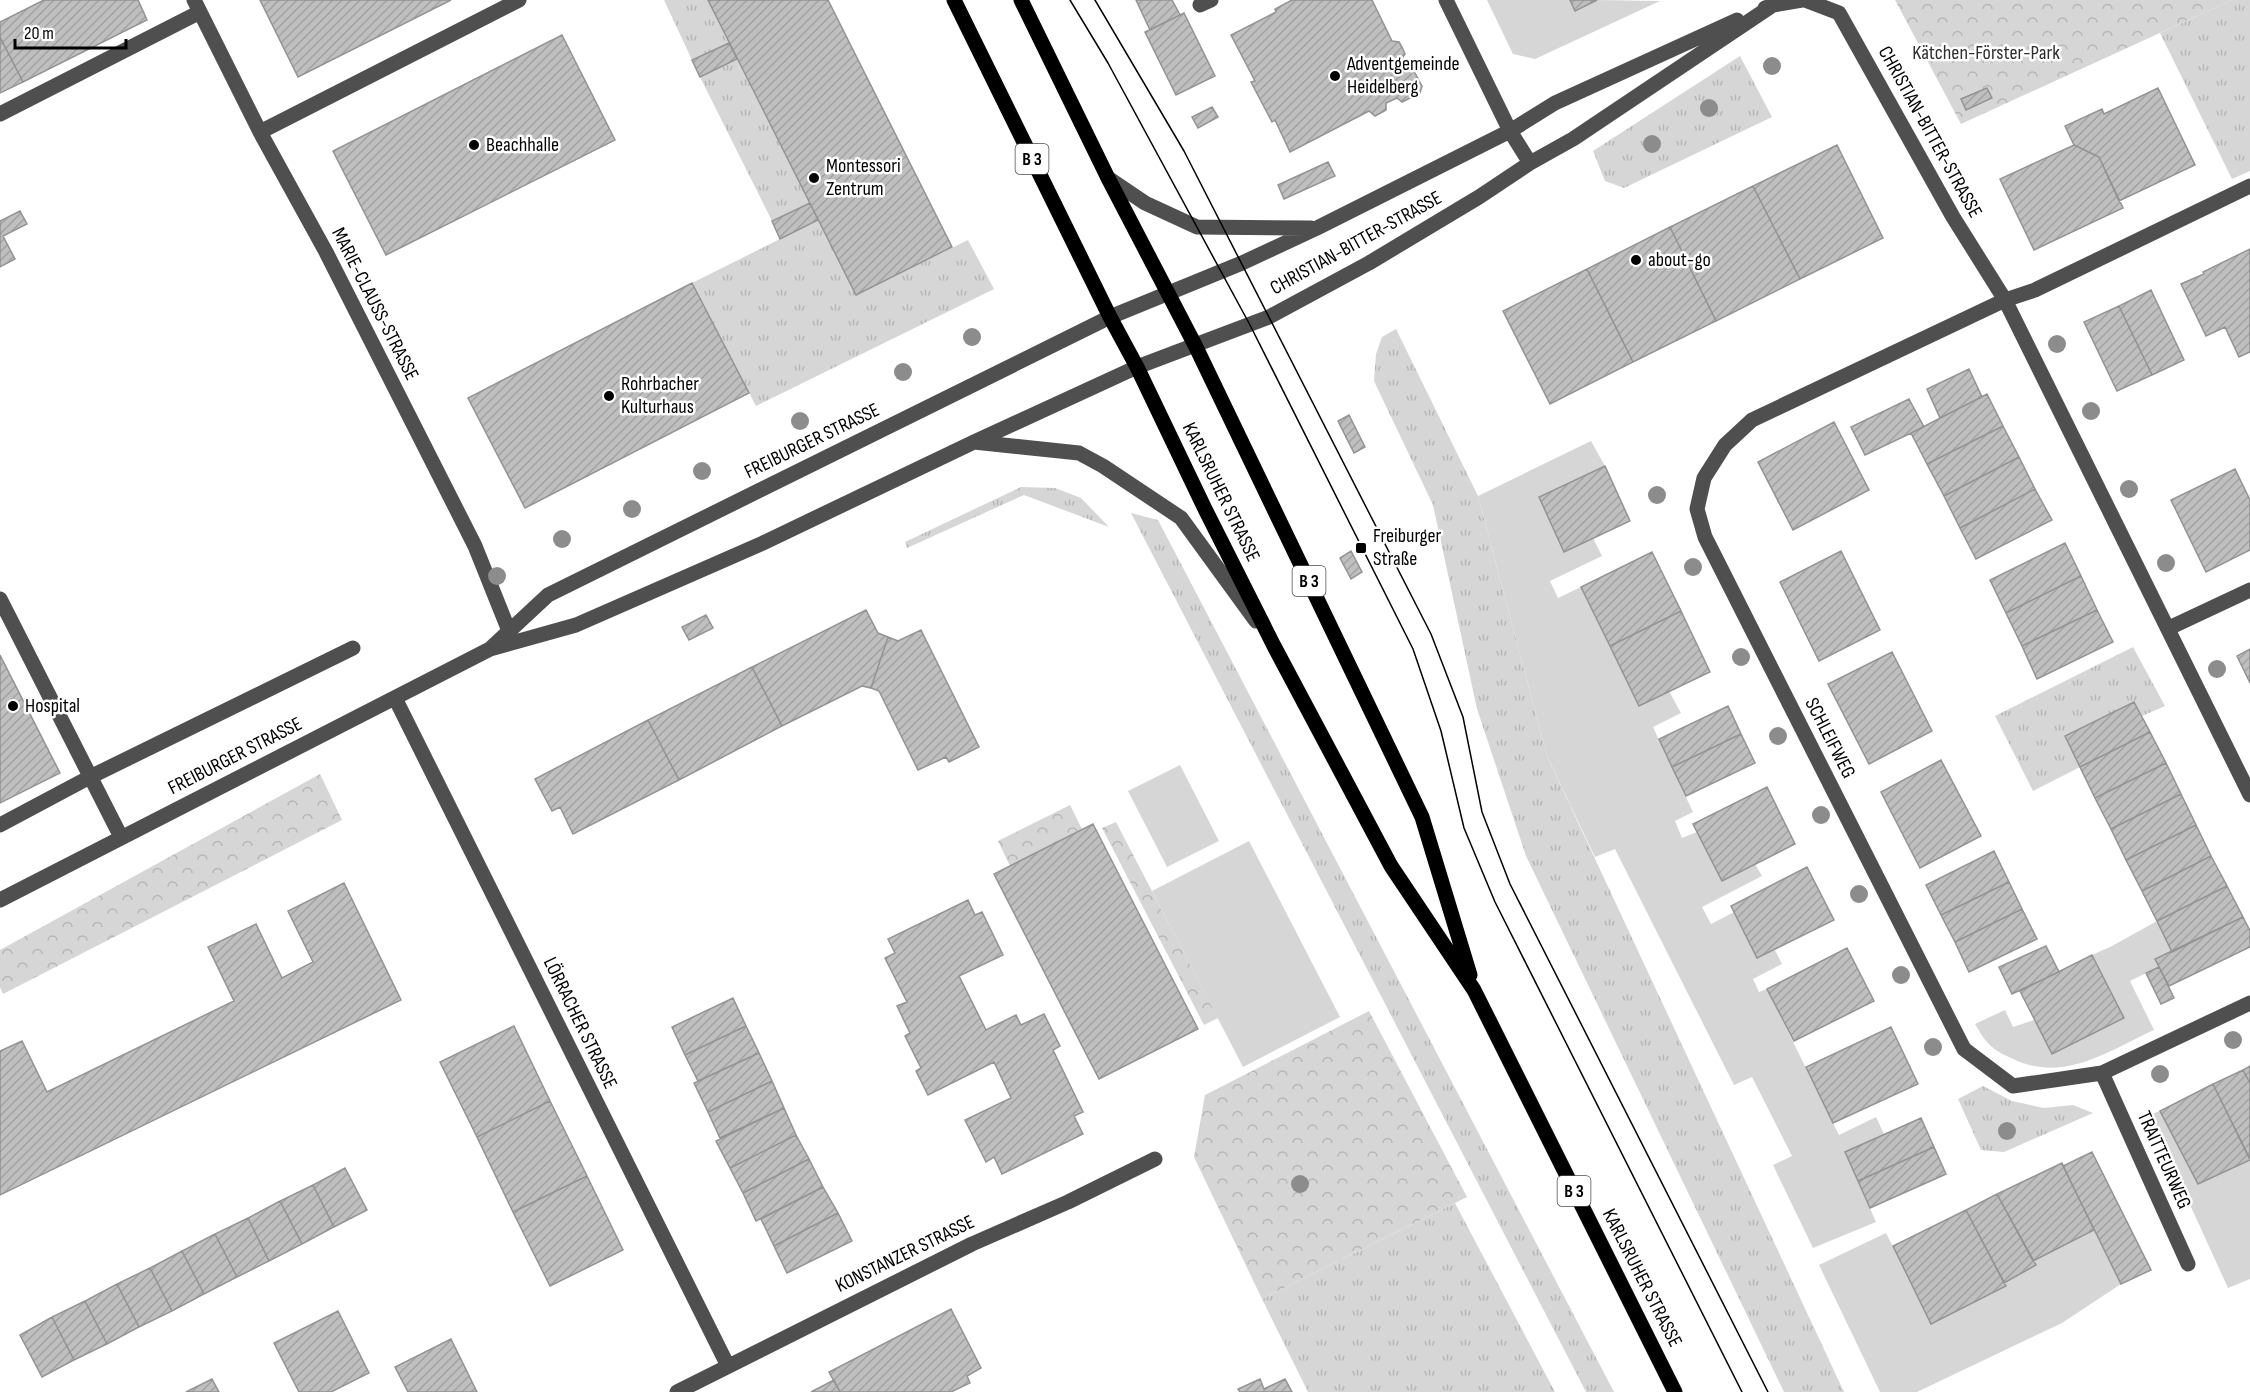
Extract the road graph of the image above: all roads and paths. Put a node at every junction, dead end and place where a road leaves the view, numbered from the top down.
1 (519, 0) edge
2 (954, 0) edge
3 (1021, 0) edge
4 (1446, 0) edge
5 (1803, 0) edge
6 (1773, 5) junction
7 (197, 6) edge
8 (0, 114) edge
9 (1510, 131) junction
10 (260, 132) junction
11 (1530, 163) junction
12 (1108, 178) junction
13 (2250, 186) edge
14 (1317, 228) junction
15 (1168, 293) junction
16 (2005, 300) junction
17 (1110, 317) junction
18 (1196, 345) junction
19 (1137, 368) junction
20 (974, 442) junction
21 (2250, 590) edge
22 (0, 599) edge
23 (2169, 628) junction
24 (509, 631) junction
25 (1275, 646) junction
26 (353, 648) dead end
27 (490, 649) junction
28 (395, 698) junction
29 (90, 777) junction
30 (2250, 795) edge
31 (0, 825) edge
32 (121, 837) junction
33 (0, 900) edge
34 (1474, 990) junction
35 (2250, 1003) edge
36 (2102, 1073) junction
37 (1155, 1158) dead end
38 (2188, 1264) dead end
39 (728, 1366) junction
40 (676, 1392) edge
41 (1675, 1392) edge

1 - 10 street
2 - 17 main road, KARLSRUHER STRASSE / B 3
3 - 12 main road, KARLSRUHER STRASSE / B 3
4 - 9 street
5 - 6 street, CHRISTIAN-BITTER-STRASSE
5 - 16 street, CHRISTIAN-BITTER-STRASSE
6 - 9 street, CHRISTIAN-BITTER-STRASSE
6 - 11 street, CHRISTIAN-BITTER-STRASSE
7 - 8 street
7 - 10 street, MARIE-CLAUSS-STRASSE
9 - 11 street
9 - 14 street, CHRISTIAN-BITTER-STRASSE
10 - 24 street, MARIE-CLAUSS-STRASSE
11 - 18 street, CHRISTIAN-BITTER-STRASSE
12 - 14 street, KARLSRUHER STRASSE
12 - 15 main road, KARLSRUHER STRASSE / B 3
13 - 16 street
14 - 15 street, CHRISTIAN-BITTER-STRASSE
15 - 17 street, FREIBURGER STRASSE
15 - 18 main road, KARLSRUHER STRASSE / B 3
16 - 23 street, CHRISTIAN-BITTER-STRASSE
16 - 36 street, SCHLEIFWEG
17 - 19 main road, KARLSRUHER STRASSE / B 3
17 - 24 street, FREIBURGER STRASSE
18 - 19 street, FREIBURGER STRASSE
18 - 34 main road, KARLSRUHER STRASSE / B 3
19 - 20 street, FREIBURGER STRASSE
19 - 25 main road, KARLSRUHER STRASSE / B 3
20 - 25 street
20 - 27 street, FREIBURGER STRASSE
21 - 23 street
22 - 29 street
23 - 30 street, CHRISTIAN-BITTER-STRASSE
24 - 27 street, FREIBURGER STRASSE
25 - 34 main road, KARLSRUHER STRASSE / B 3
26 - 29 street
27 - 28 street, FREIBURGER STRASSE
28 - 32 street, FREIBURGER STRASSE
28 - 39 street, LÖRRACHER STRASSE
29 - 31 street
29 - 32 street
32 - 33 street, FREIBURGER STRASSE
34 - 41 main road, KARLSRUHER STRASSE / B 3
35 - 36 street, SCHLEIFWEG
36 - 38 street, TRAITTEURWEG
37 - 39 street, KONSTANZER STRASSE
39 - 40 street, KONSTANZER STRASSE

